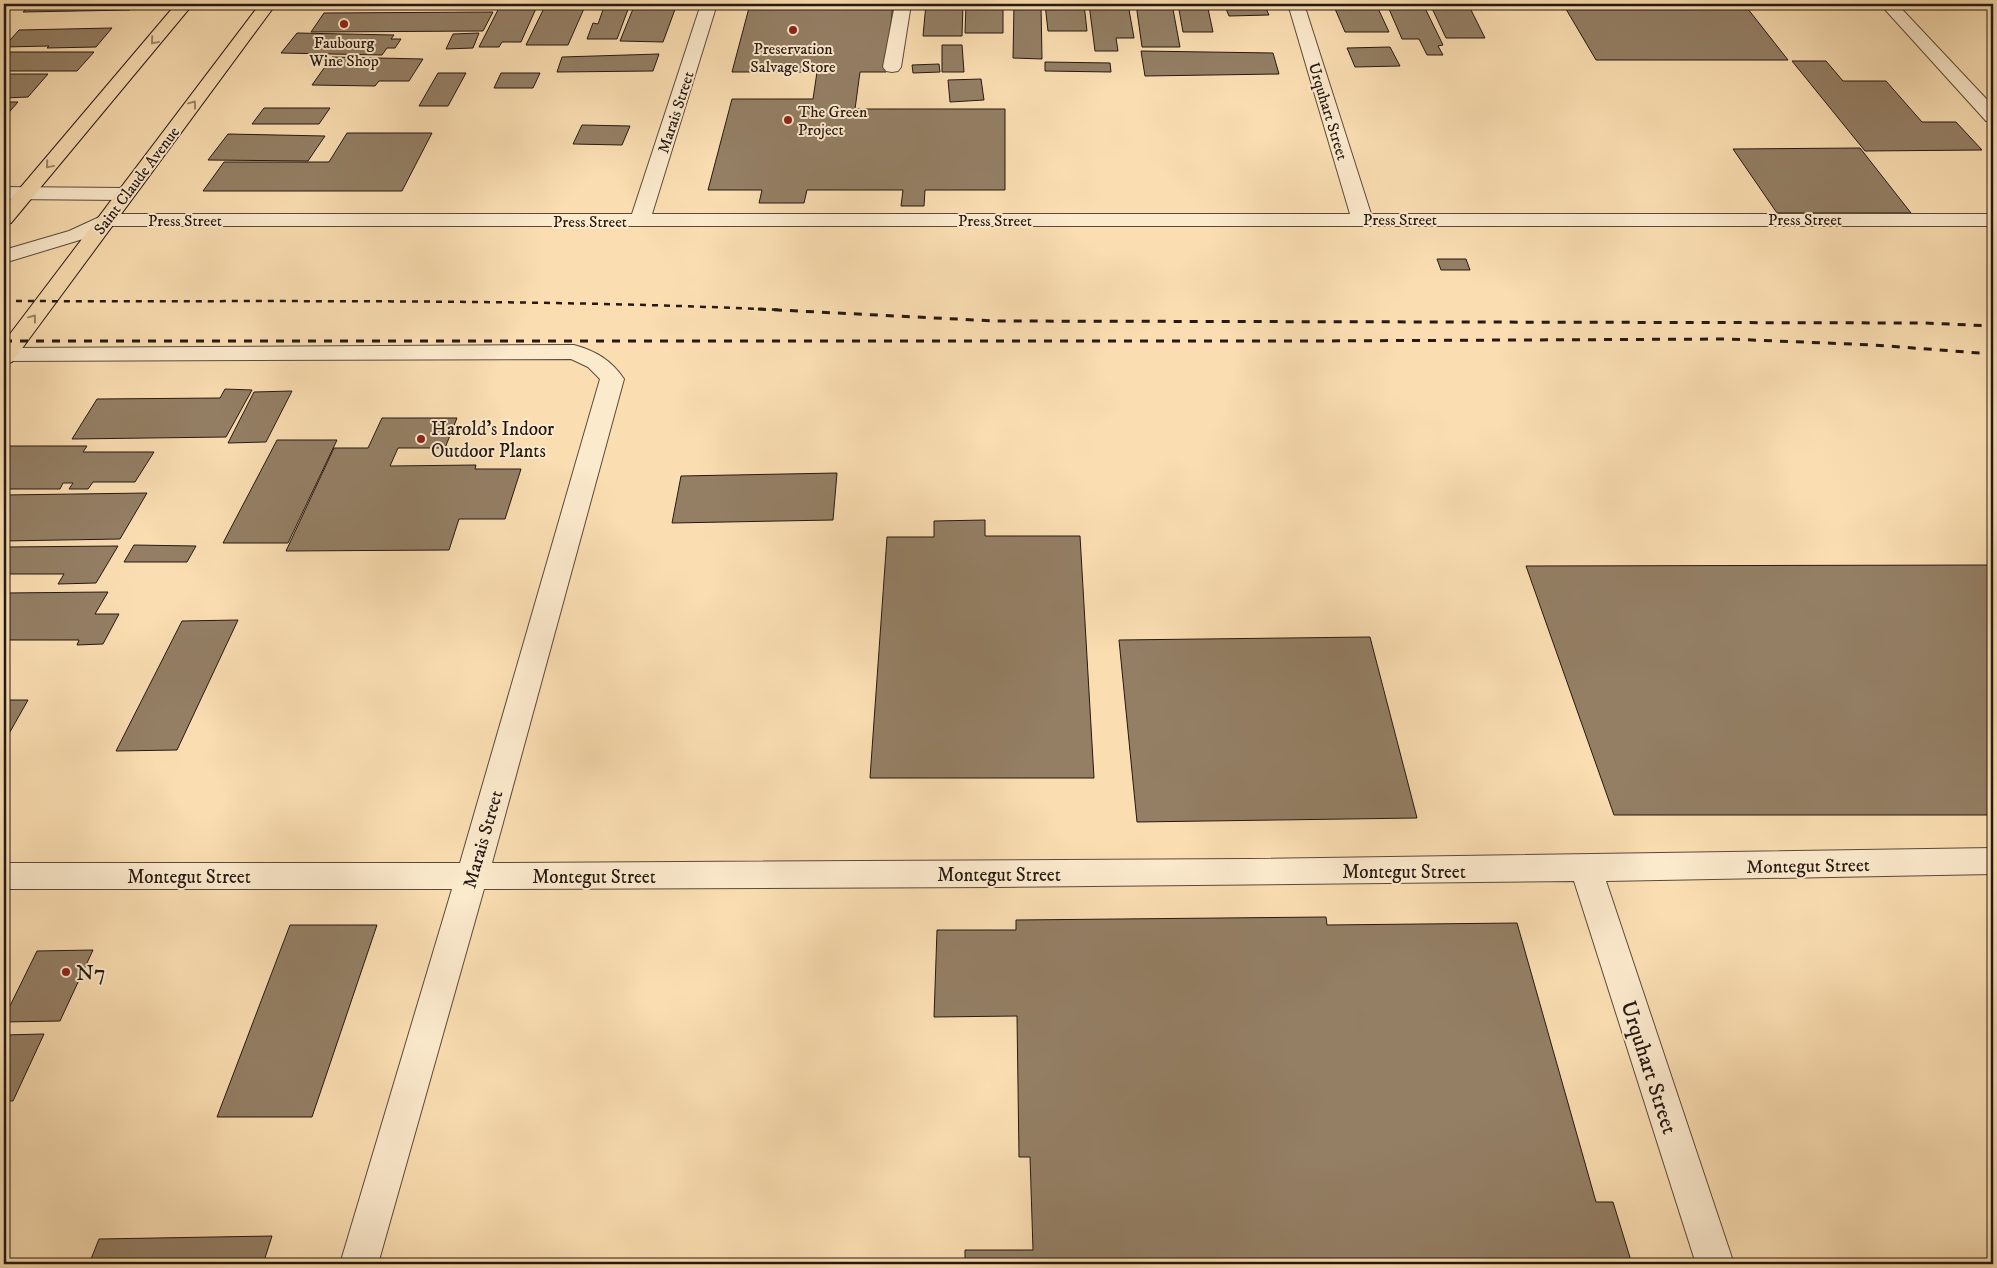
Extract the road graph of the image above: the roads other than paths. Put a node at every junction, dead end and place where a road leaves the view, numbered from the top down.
1 (185, 4) edge
2 (268, 4) edge
3 (709, 4) edge
4 (903, 4) edge
5 (1296, 4) edge
6 (1888, 4) edge
7 (892, 68) dead end
8 (1993, 117) edge
9 (4, 193) edge
10 (26, 194) junction
11 (125, 194) junction
12 (1362, 219) junction
13 (4, 220) edge
14 (106, 220) junction
15 (1993, 220) edge
16 (640, 221) junction
17 (4, 256) edge
18 (5, 356) edge
19 (1993, 861) edge
20 (1586, 870) junction
21 (4, 876) edge
22 (472, 877) junction
23 (360, 1264) edge
24 (1715, 1264) edge

1 -> 10 main road
11 -> 2 main road, Saint Claude Avenue
3 - 16 street, Marais Street
4 - 7 street
5 - 12 street, Urquhart Street
6 - 8 street
9 - 10 street
10 - 11 street
10 - 13 main road
11 - 14 main road, Saint Claude Avenue
12 - 15 street, Press Street
12 - 16 street, Press Street
14 - 16 street, Press Street
14 - 17 street, Press Street
18 -> 14 main road, Saint Claude Avenue
18 - 22 street, Marais Street
19 - 20 street, Montegut Street
20 - 22 street, Montegut Street
20 - 24 street, Urquhart Street
21 - 22 street, Montegut Street
22 - 23 street, Marais Street

